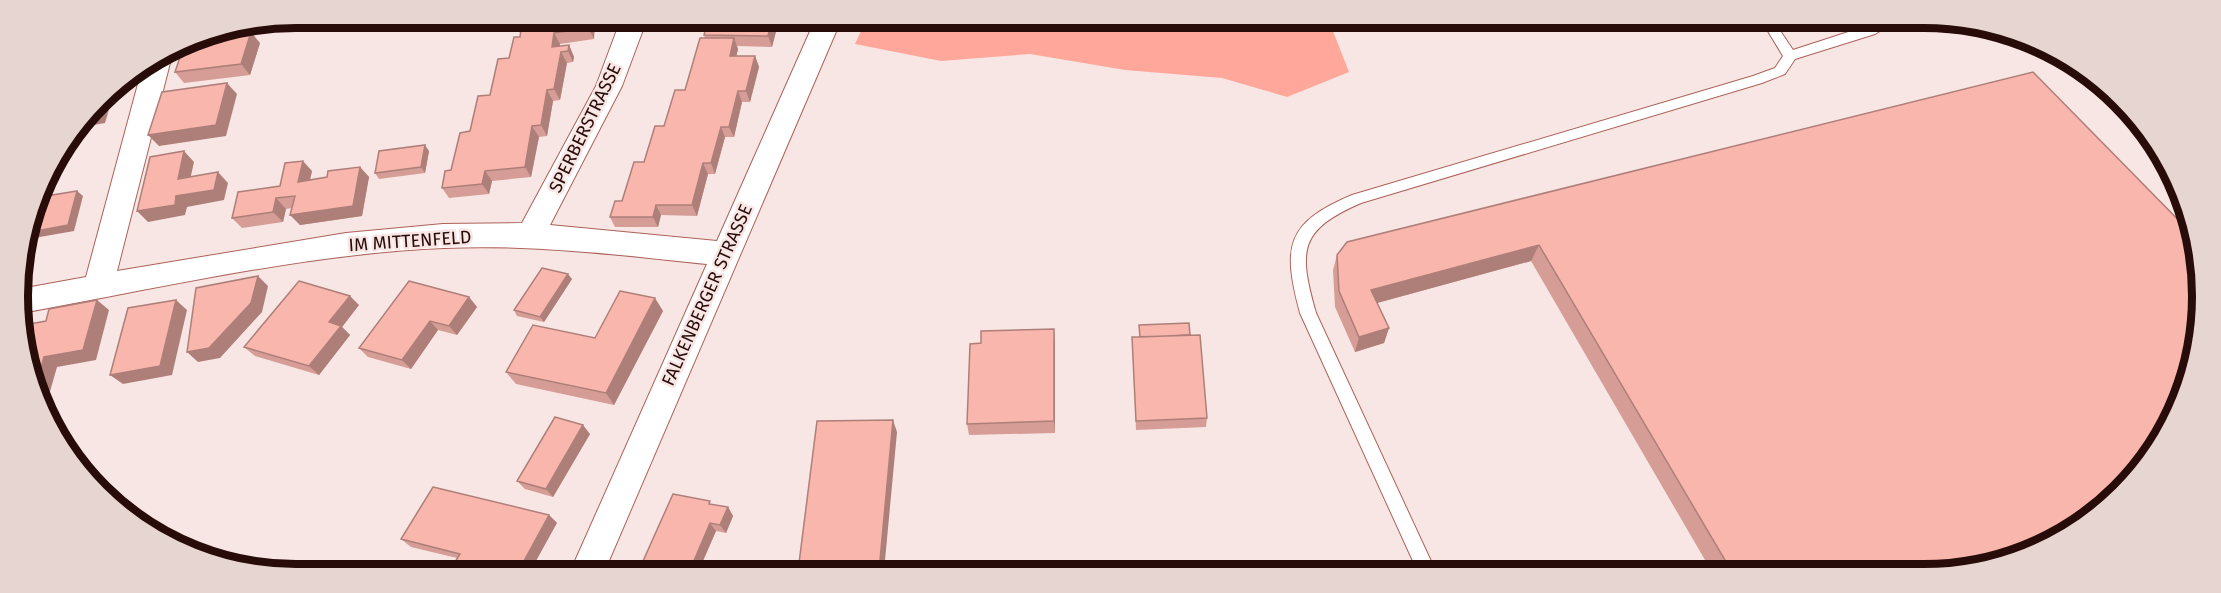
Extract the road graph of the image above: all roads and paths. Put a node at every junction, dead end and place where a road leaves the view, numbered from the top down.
1 (631, 28) edge
2 (824, 28) edge
3 (1772, 28) edge
4 (1876, 28) edge
5 (1790, 56) junction
6 (155, 69) edge
7 (531, 235) junction
8 (724, 254) junction
9 (98, 286) junction
10 (28, 300) edge
11 (591, 564) edge
12 (1423, 564) edge

1 - 7 street, SPERBERSTRASSE
2 - 8 street, FALKENBERGER STRASSE
3 - 5 lane
4 - 5 lane
5 - 12 lane
6 - 9 street
7 - 8 street, IM MITTENFELD
7 - 9 street, IM MITTENFELD
8 - 11 street, FALKENBERGER STRASSE
9 - 10 street, IM MITTENFELD

